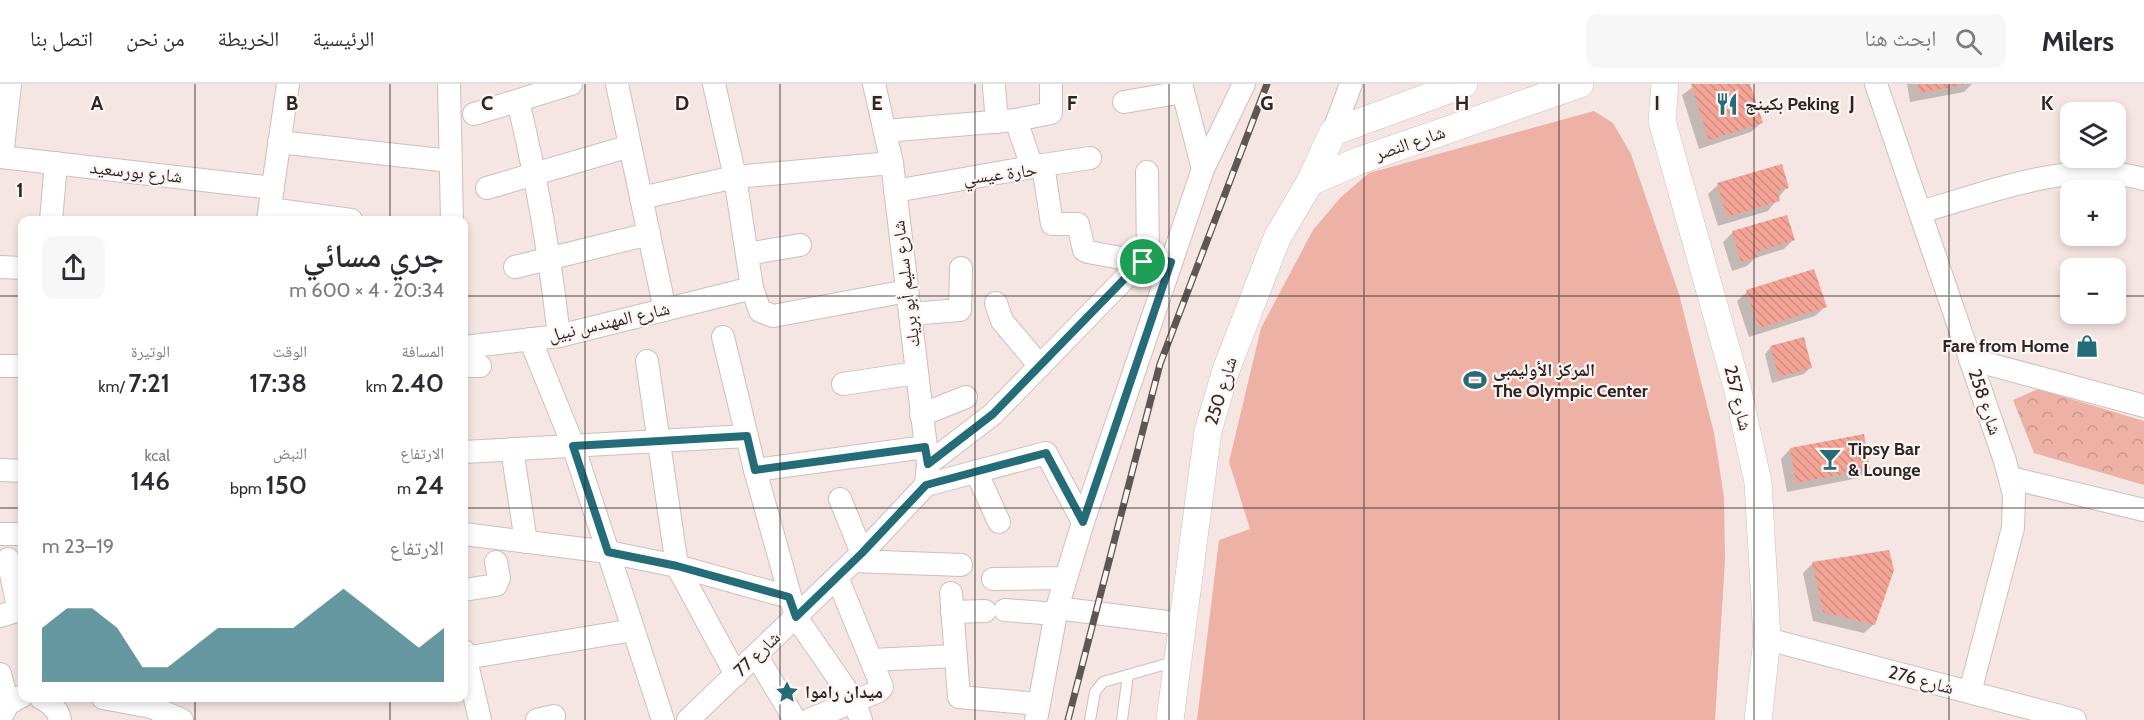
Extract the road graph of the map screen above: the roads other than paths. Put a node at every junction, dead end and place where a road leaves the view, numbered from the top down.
1 (10, 84) edge
2 (288, 84) edge
3 (449, 84) edge
4 (570, 84) edge
5 (617, 84) edge
6 (714, 84) edge
7 (874, 84) edge
8 (1051, 84) edge
9 (1244, 84) edge
10 (1351, 84) edge
11 (1464, 84) edge
12 (1580, 84) edge
13 (1665, 84) edge
14 (1876, 84) edge
15 (994, 87) dead end
16 (1182, 88) edge
17 (518, 101) junction
18 (1124, 102) dead end
19 (474, 114) dead end
20 (1007, 121) junction
21 (885, 131) junction
22 (1333, 132) junction
23 (279, 142) junction
24 (630, 146) junction
25 (1, 157) edge
26 (1090, 158) dead end
27 (450, 161) junction
28 (56, 163) junction
29 (892, 163) junction
30 (1038, 166) junction
31 (1203, 169) junction
32 (1147, 172) dead end
33 (536, 174) junction
34 (735, 177) junction
35 (2144, 179) edge
36 (1310, 182) junction
37 (487, 188) dead end
38 (895, 191) junction
39 (641, 198) junction
40 (270, 206) edge
41 (1920, 212) junction
42 (51, 216) edge
43 (328, 216) edge
44 (452, 216) edge
45 (649, 234) junction
46 (800, 245) dead end
47 (747, 254) junction
48 (551, 259) junction
49 (1146, 261) junction
50 (1171, 262) junction
51 (0, 267) edge
52 (515, 267) dead end
53 (18, 268) edge
54 (961, 268) dead end
55 (752, 288) junction
56 (907, 291) junction
57 (996, 303) dead end
58 (665, 310) junction
59 (909, 314) junction
60 (559, 336) junction
61 (723, 337) dead end
62 (530, 339) junction
63 (468, 347) edge
64 (1970, 359) junction
65 (647, 361) dead end
66 (0, 366) edge
67 (18, 366) edge
68 (1040, 366) junction
69 (916, 373) junction
70 (843, 384) dead end
71 (966, 397) dead end
72 (2144, 406) edge
73 (921, 415) junction
74 (747, 436) junction
75 (658, 441) junction
76 (573, 446) junction
77 (512, 449) junction
78 (468, 452) edge
79 (926, 466) junction
80 (0, 470) edge
81 (755, 470) junction
82 (18, 471) edge
83 (976, 471) junction
84 (2011, 478) junction
85 (840, 499) dead end
86 (2144, 510) edge
87 (999, 522) dead end
88 (1083, 522) junction
89 (0, 534) edge
90 (18, 534) edge
91 (468, 535) edge
92 (526, 542) junction
93 (608, 552) junction
94 (858, 557) junction
95 (8, 559) dead end
96 (496, 562) dead end
97 (961, 565) dead end
98 (677, 566) junction
99 (837, 577) junction
100 (1066, 578) junction
101 (993, 579) dead end
102 (468, 589) edge
103 (792, 607) junction
104 (1057, 611) junction
105 (0, 616) edge
106 (1182, 624) junction
107 (633, 630) junction
108 (1767, 639) junction
109 (468, 654) edge
110 (756, 655) junction
111 (954, 656) junction
112 (872, 660) junction
113 (1177, 661) junction
114 (468, 671) edge
115 (0, 674) edge
116 (736, 675) junction
117 (1128, 675) junction
118 (1970, 692) junction
119 (122, 702) edge
120 (7, 707) edge
121 (150, 708) edge
122 (858, 710) edge
123 (1037, 712) edge
124 (182, 720) edge
125 (480, 720) edge
126 (663, 720) edge
127 (688, 720) edge
128 (795, 720) edge
129 (809, 720) edge
130 (1090, 720) edge
131 (1122, 720) edge
132 (1170, 720) edge
133 (1758, 720) edge
134 (2075, 720) edge

1 - 25 street
2 - 23 street
3 - 27 street
4 - 17 street
5 - 24 street
6 - 34 street
7 - 21 street, شارع سليم أبو بريك
8 - 20 street
9 - 31 street
10 - 22 street, شارع 250
11 - 22 street, شارع النصر
12 - 36 street, شارع النصر
13 - 108 street, شارع 257
14 - 41 street, شارع 258
15 - 20 street
16 - 18 street
16 - 31 street
17 - 19 street
17 - 33 street
20 - 21 street
20 - 30 street
21 - 29 street, شارع سليم أبو بريك
22 - 36 street, شارع 250
23 - 27 street
23 - 40 street
24 - 33 street
24 - 39 street
25 - 28 street, شارع بورسعيد
26 - 30 street
27 - 44 street
28 - 40 street, شارع بورسعيد
28 - 42 street
29 - 34 street
29 - 38 street, شارع سليم أبو بريك
30 - 38 street, حارة عيسي
30 - 49 street, حارة عيسي
31 - 50 street
32 - 49 street
33 - 37 street
33 - 48 street
34 - 39 street
34 - 47 street
35 - 41 street
36 - 106 street, شارع 250
38 - 56 street, شارع سليم أبو بريك
39 - 45 street
40 - 43 street, شارع بورسعيد
41 - 64 street, شارع 258
45 - 48 street
45 - 58 street
46 - 47 street
47 - 55 street
48 - 52 street
48 - 60 street
49 - 50 street
49 - 68 street, شارع 77
50 - 88 street
51 - 53 street
54 - 59 street
55 - 56 street
55 - 58 street, شارع المهندس نبيل
56 - 59 street, شارع سليم أبو بريك
57 - 68 street
58 - 60 street, شارع المهندس نبيل
59 - 69 street, شارع سليم أبو بريك
60 - 62 street, شارع المهندس نبيل
61 - 74 street
62 - 63 street, شارع المهندس نبيل
62 - 76 street
64 - 72 street
64 - 84 street, شارع 258
65 - 75 street
66 - 67 street
68 - 79 street, شارع 77
69 - 70 street
69 - 73 street, شارع سليم أبو بريك
71 - 73 street
73 - 79 street, شارع سليم أبو بريك
74 - 75 street
74 - 81 street
75 - 76 street
75 - 98 street
76 - 77 street
76 - 93 street
77 - 78 street
77 - 92 street
79 - 81 street
79 - 83 street
79 - 94 street, شارع 77
80 - 82 street
81 - 103 street
83 - 87 street
83 - 88 street
84 - 86 street
84 - 118 street, شارع 258
85 - 94 street
88 - 100 street
89 - 90 street
91 - 92 street
92 - 93 street
93 - 98 street
93 - 107 street
94 - 97 street
94 - 99 street, شارع 77
95 - 105 street
96 - 102 street
98 - 103 street
98 - 116 street
99 - 103 street, شارع 77
99 - 112 street
100 - 101 street
100 - 104 street
103 - 110 street, شارع 77
103 - 122 street
104 - 106 street
104 - 111 street
104 - 123 street
106 - 113 street, شارع 250
107 - 109 street
107 - 126 street
108 - 118 street, شارع 276
108 - 133 street, شارع 257
110 - 116 street, شارع 77
110 - 128 street
111 - 112 street
111 - 123 street
112 - 122 street
113 - 117 lane
113 - 132 street, شارع 250
114 - 125 street
115 - 120 street
116 - 127 street, شارع 77
117 - 130 lane
117 - 131 lane
118 - 134 street, شارع 276
119 - 121 street
121 - 124 street
122 - 129 street

